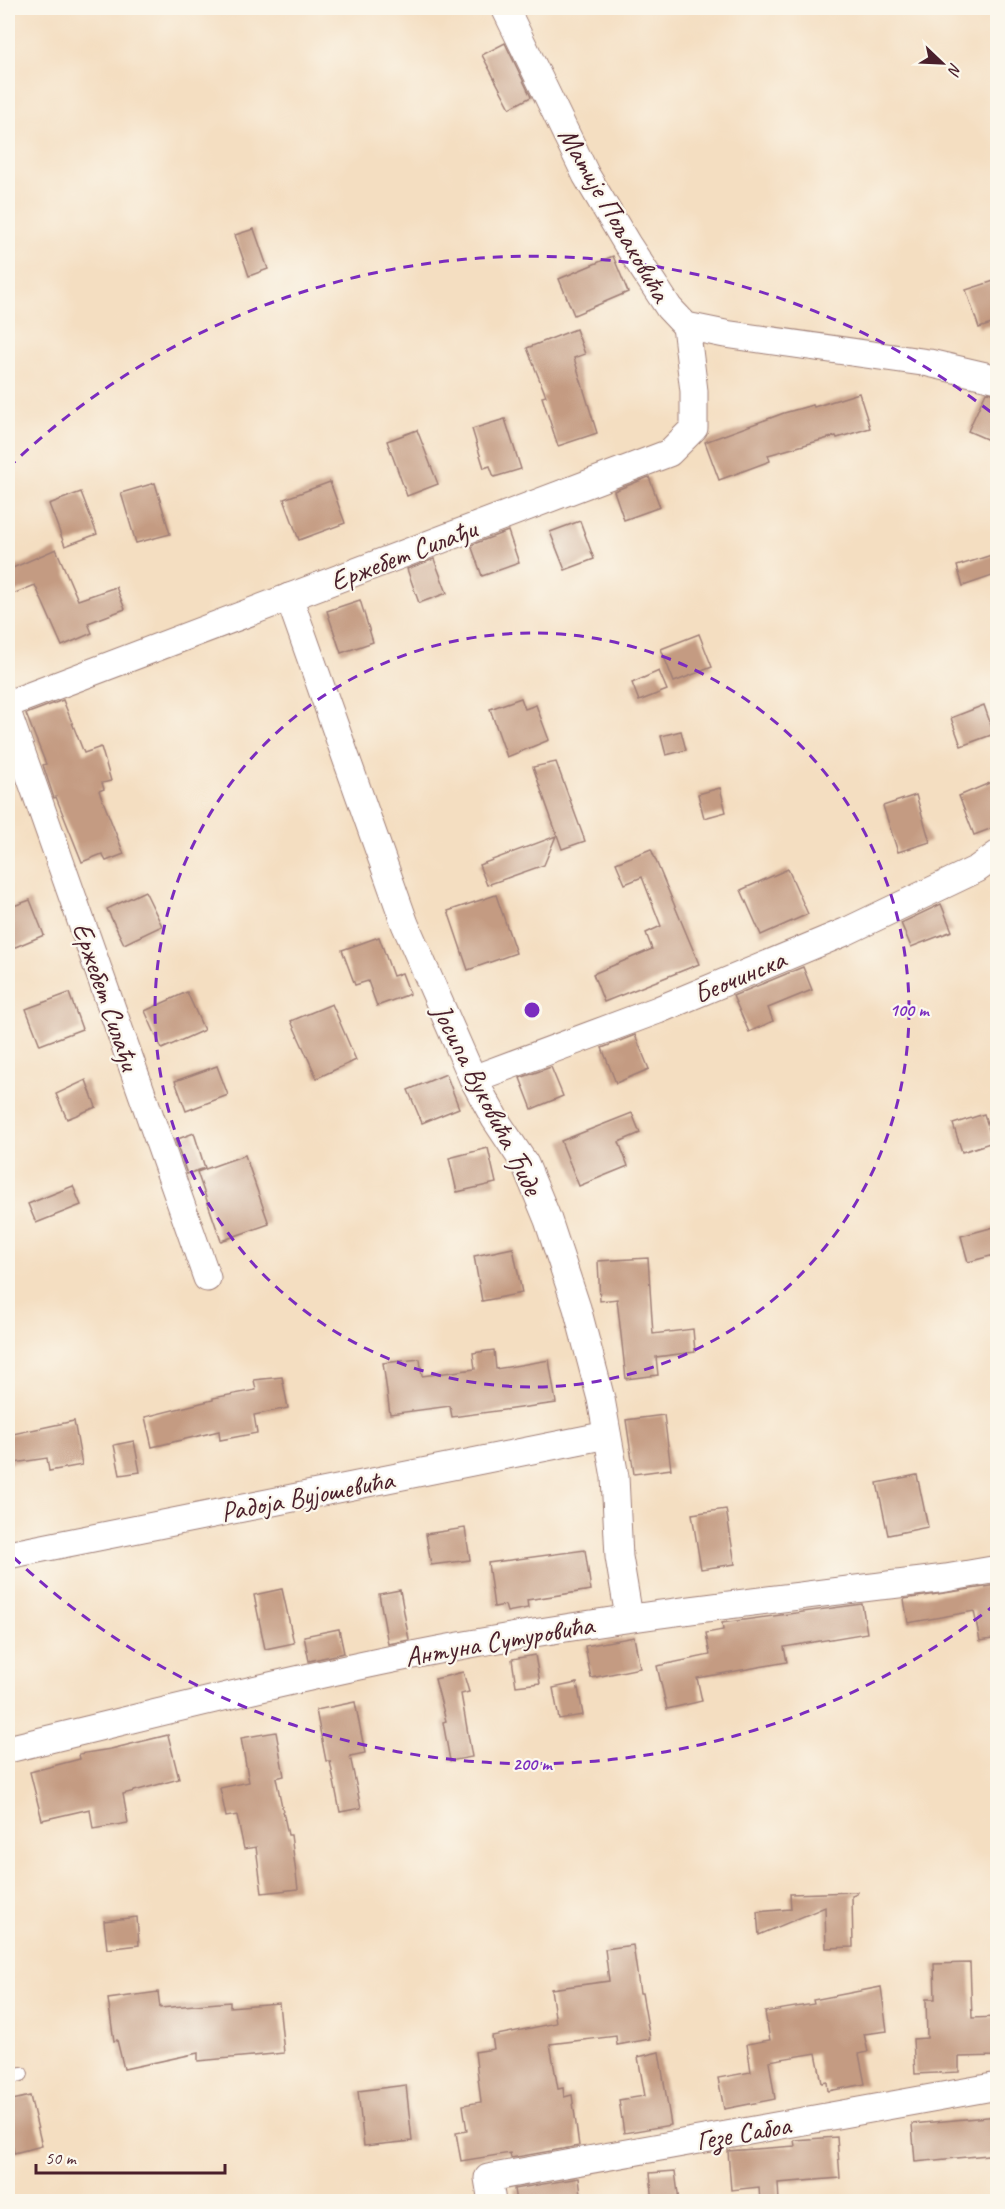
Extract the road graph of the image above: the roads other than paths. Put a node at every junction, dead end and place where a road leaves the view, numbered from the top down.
1 (506, 8) edge
2 (686, 326) junction
3 (998, 379) edge
4 (289, 597) junction
5 (8, 704) edge
6 (8, 714) edge
7 (998, 854) edge
8 (473, 1079) junction
9 (207, 1278) dead end
10 (607, 1435) junction
11 (8, 1555) edge
12 (998, 1569) edge
13 (629, 1617) junction
14 (8, 1749) edge
15 (998, 2086) edge
16 (490, 2190) edge

1 - 2 street, Матије Пољаковића
2 - 3 street, Матије Пољаковића
2 - 4 street, Ержебет Силађи
4 - 5 street, Ержебет Силађи
4 - 8 street, Јосипа Вуковића Ђиде
6 - 9 street, Ержебет Силађи
7 - 8 street, Беочинска
8 - 10 street, Јосипа Вуковића Ђиде
10 - 11 street, Радоја Вујошевића
10 - 13 street, Јосипа Вуковића Ђиде
12 - 13 street, Антуна Сутуровића
13 - 14 street, Антуна Сутуровића
15 - 16 street, Гезе Сабоа

